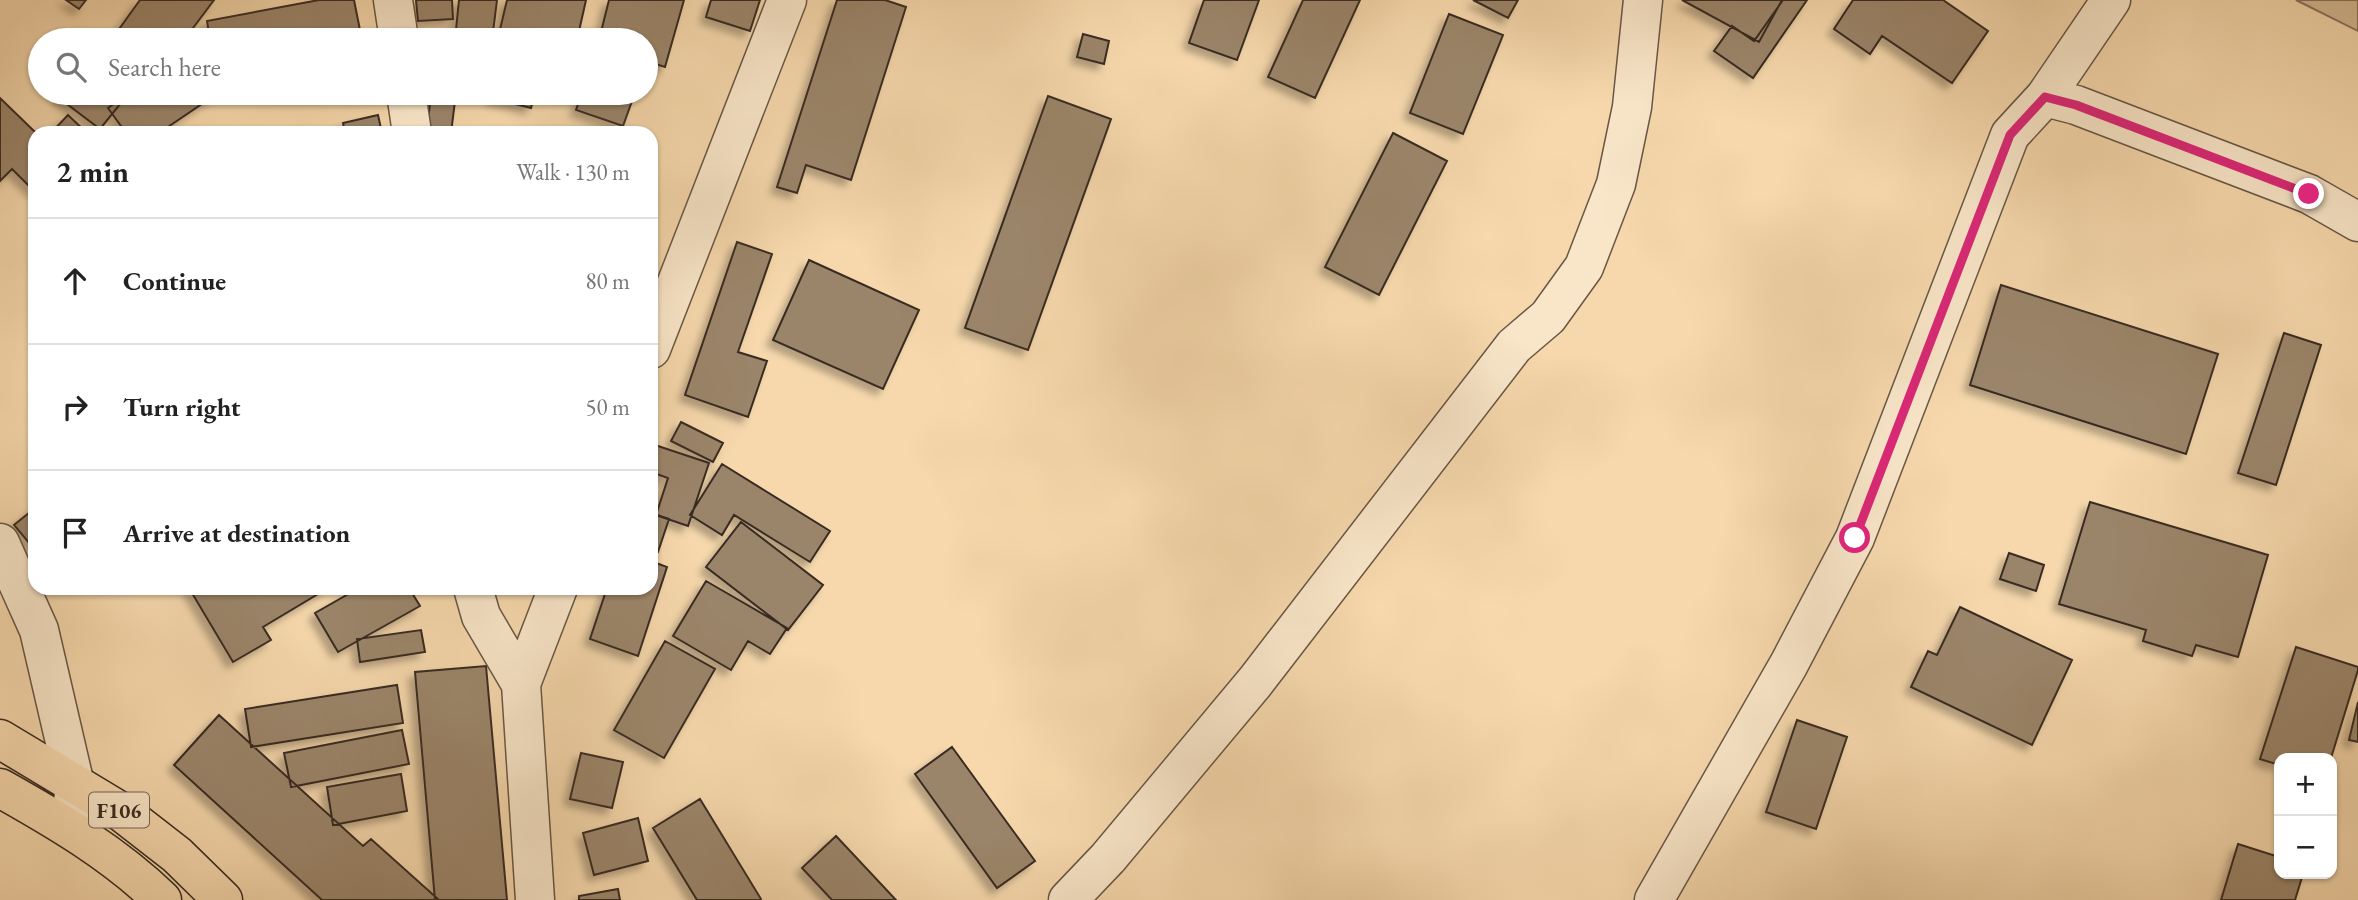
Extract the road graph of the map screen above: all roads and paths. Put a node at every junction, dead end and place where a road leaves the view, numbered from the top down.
1 (393, 0) edge
2 (787, 0) edge
3 (1643, 0) edge
4 (2111, 0) edge
5 (397, 28) edge
6 (2045, 97) junction
7 (408, 105) edge
8 (411, 126) edge
9 (2358, 222) edge
10 (658, 331) edge
11 (0, 543) edge
12 (475, 595) edge
13 (555, 595) edge
14 (521, 684) junction
15 (0, 739) edge
16 (75, 785) junction
17 (0, 788) edge
18 (70, 828) junction
19 (148, 896) edge
20 (223, 900) edge
21 (535, 900) edge
22 (1068, 900) edge
23 (1654, 900) edge

1 - 5 street
2 - 10 street
3 - 22 street
4 - 6 street
6 - 9 street
6 - 23 street
7 - 8 street
11 - 16 street
12 - 14 street
13 - 14 street
14 - 21 street
15 - 16 main road, F106
16 - 18 street
16 - 20 main road, F106
17 - 18 main road, F106
18 - 19 main road, F106

